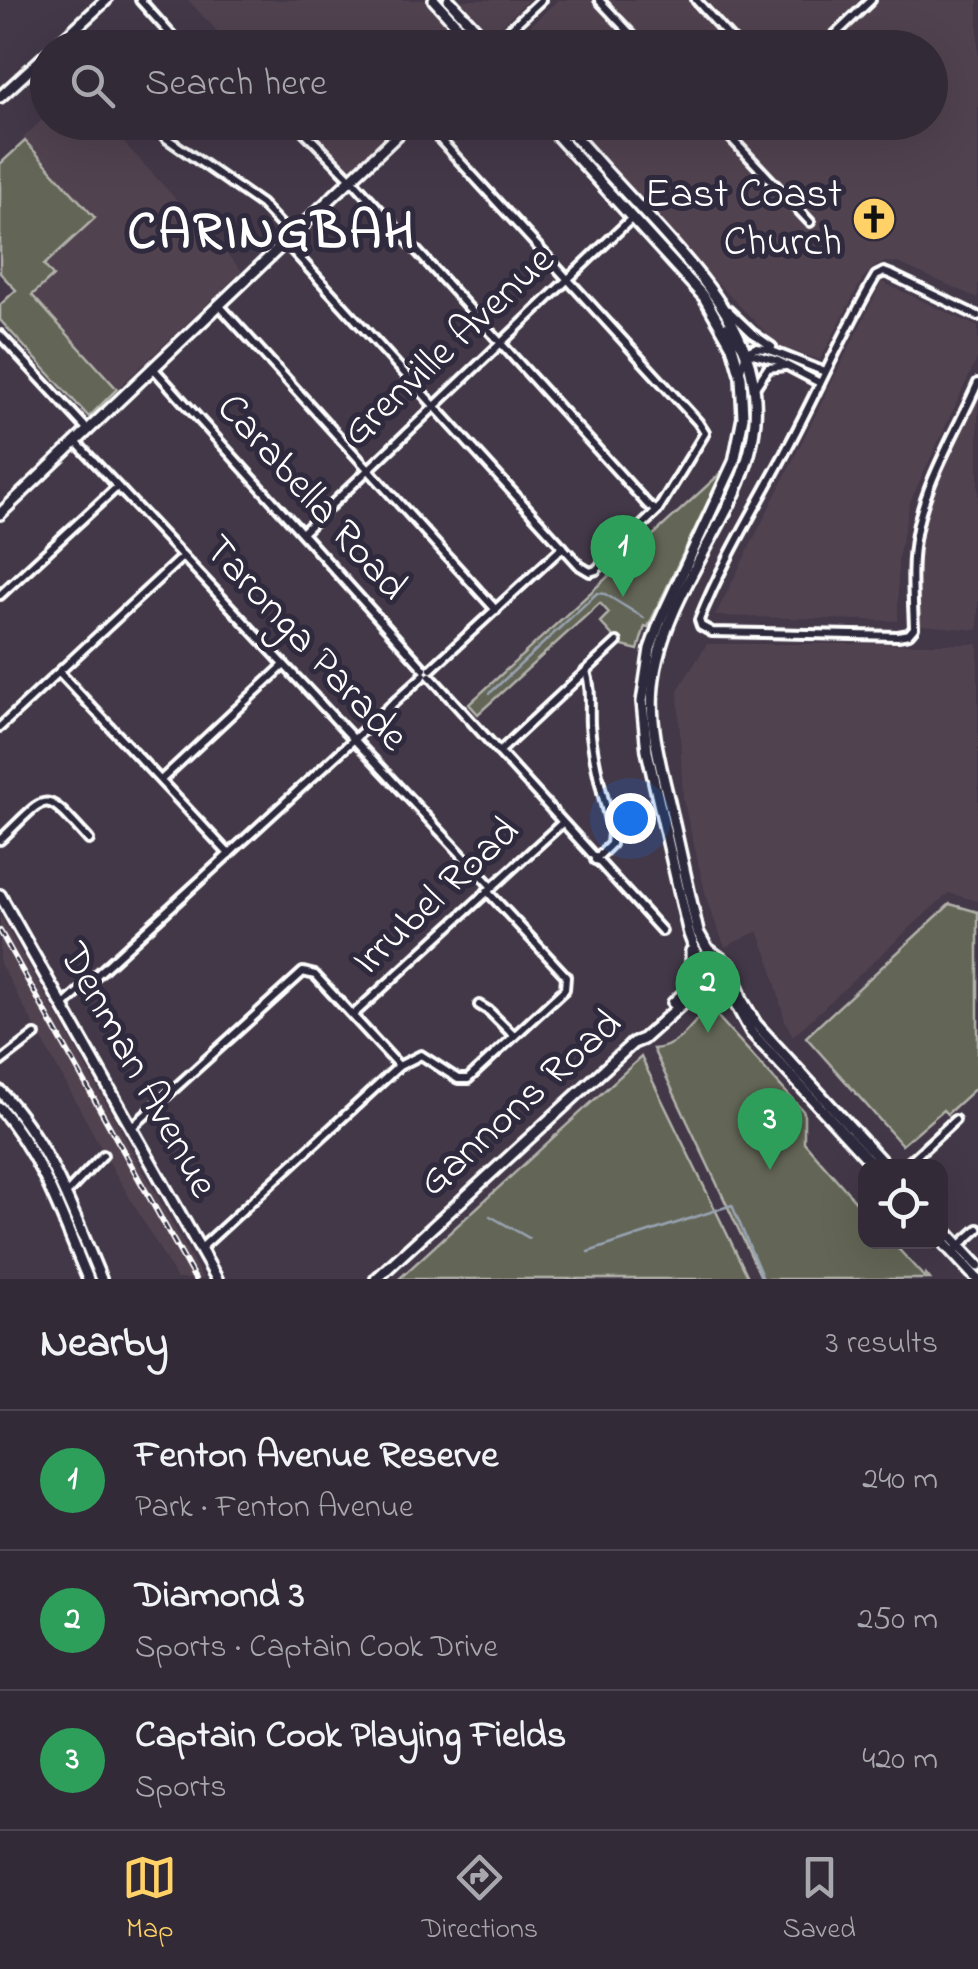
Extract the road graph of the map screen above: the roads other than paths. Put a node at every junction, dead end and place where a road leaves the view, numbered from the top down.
1 (106, 0) edge
2 (140, 0) edge
3 (434, 0) edge
4 (449, 0) edge
5 (540, 0) edge
6 (599, 0) edge
7 (696, 0) edge
8 (871, 0) edge
9 (73, 30) edge
10 (167, 30) edge
11 (460, 30) edge
12 (476, 30) edge
13 (509, 30) edge
14 (627, 30) edge
15 (724, 30) edge
16 (840, 30) edge
17 (30, 70) edge
18 (0, 97) edge
19 (169, 140) edge
20 (313, 140) edge
21 (392, 140) edge
22 (440, 140) edge
23 (564, 140) edge
24 (577, 140) edge
25 (733, 140) edge
26 (351, 179) junction
27 (637, 213) junction
28 (810, 222) dead end
29 (288, 239) junction
30 (568, 280) junction
31 (219, 305) junction
32 (720, 309) junction
33 (978, 316) edge
34 (0, 335) edge
35 (501, 343) junction
36 (746, 352) junction
37 (782, 354) junction
38 (791, 366) junction
39 (153, 368) junction
40 (825, 372) junction
41 (741, 377) junction
42 (820, 382) junction
43 (978, 383) edge
44 (754, 390) junction
45 (434, 406) junction
46 (88, 430) junction
47 (76, 442) junction
48 (368, 469) junction
49 (117, 487) junction
50 (657, 510) junction
51 (0, 514) edge
52 (302, 533) junction
53 (563, 548) junction
54 (182, 558) junction
55 (0, 595) edge
56 (496, 610) junction
57 (617, 642) dead end
58 (283, 666) junction
59 (586, 671) junction
60 (59, 672) junction
61 (427, 672) junction
62 (0, 726) edge
63 (353, 739) junction
64 (499, 752) junction
65 (160, 780) junction
66 (562, 823) junction
67 (0, 840) edge
68 (89, 840) dead end
69 (229, 854) junction
70 (595, 860) junction
71 (490, 889) junction
72 (0, 895) edge
73 (662, 931) dead end
74 (689, 934) junction
75 (721, 958) junction
76 (704, 973) junction
77 (733, 974) junction
78 (717, 987) junction
79 (682, 996) junction
80 (478, 1005) dead end
81 (62, 1007) junction
82 (354, 1015) junction
83 (36, 1035) dead end
84 (514, 1036) junction
85 (634, 1043) junction
86 (0, 1060) edge
87 (399, 1066) junction
88 (0, 1090) edge
89 (0, 1108) edge
90 (955, 1120) dead end
91 (131, 1128) junction
92 (103, 1155) dead end
93 (868, 1159) edge
94 (880, 1159) edge
95 (912, 1159) edge
96 (65, 1194) junction
97 (978, 1229) edge
98 (948, 1238) edge
99 (948, 1244) edge
100 (200, 1249) junction
101 (956, 1249) junction
102 (978, 1266) edge
103 (90, 1272) edge
104 (75, 1279) edge
105 (101, 1279) edge
106 (218, 1279) edge
107 (376, 1279) edge
108 (977, 1279) edge

1 - 9 main road
2 - 10 street
3 - 11 main road
4 - 12 main road
5 - 13 street
6 - 14 street
7 - 15 street
8 - 16 street
17 - 18 main road
19 - 29 street
20 - 26 street
21 - 26 main road
22 - 30 street
23 - 27 main road
24 - 27 main road
25 - 28 street
26 - 29 main road
26 - 35 street
27 - 30 street, Grenville Avenue
27 - 32 main road
29 - 31 main road
29 - 45 street
30 - 35 street, Grenville Avenue
30 - 50 street
31 - 39 main road
31 - 48 street
32 - 36 main road
32 - 37 street
32 - 41 main road
33 - 40 street
34 - 46 street
35 - 45 street, Grenville Avenue
35 - 50 street
36 - 37 street
36 - 38 street
36 - 41 street
36 - 44 main road
37 - 40 street
38 - 42 street
38 - 44 street
39 - 46 main road
39 - 52 street, Carabella Road
40 - 42 street
41 - 74 main road
42 - 43 street
44 - 75 main road
45 - 48 street, Grenville Avenue
45 - 53 street
46 - 47 main road
47 - 49 street, Taronga Parade
47 - 51 main road
48 - 52 street, Grenville Avenue
48 - 56 street
49 - 54 street, Taronga Parade
49 - 55 street
50 - 53 street
52 - 61 street, Carabella Road
53 - 56 street
54 - 58 street, Taronga Parade
54 - 60 street
56 - 61 street
57 - 59 street
58 - 63 street, Taronga Parade
58 - 65 street
59 - 64 street
59 - 70 street
60 - 62 street
60 - 65 street
61 - 63 street
61 - 64 street, Carabella Road
63 - 69 street
63 - 71 street, Taronga Parade
64 - 66 street, Carabella Road
65 - 69 street
66 - 70 street, Carabella Road
66 - 71 street, Irrubel Road
67 - 68 street
69 - 81 street
70 - 73 street, Carabella Road
71 - 82 street, Irrubel Road
71 - 84 street, Taronga Parade
72 - 81 main road, Denman Avenue
74 - 76 main road
74 - 79 main road
75 - 76 main road
75 - 77 main road
76 - 78 main road
76 - 79 main road
77 - 78 main road
77 - 94 main road
78 - 85 main road, Gannons Road
78 - 93 main road
79 - 85 main road
80 - 84 street
81 - 91 main road, Denman Avenue
82 - 87 street
82 - 91 street
83 - 86 street
84 - 87 street
85 - 107 main road, Gannons Road
87 - 100 street
88 - 96 main road
89 - 103 main road
90 - 95 street
91 - 100 main road, Denman Avenue
92 - 96 street
96 - 103 main road
97 - 101 street
98 - 101 main road
99 - 101 main road
100 - 106 main road, Denman Avenue
101 - 102 main road
101 - 108 main road
103 - 104 street
103 - 105 main road

